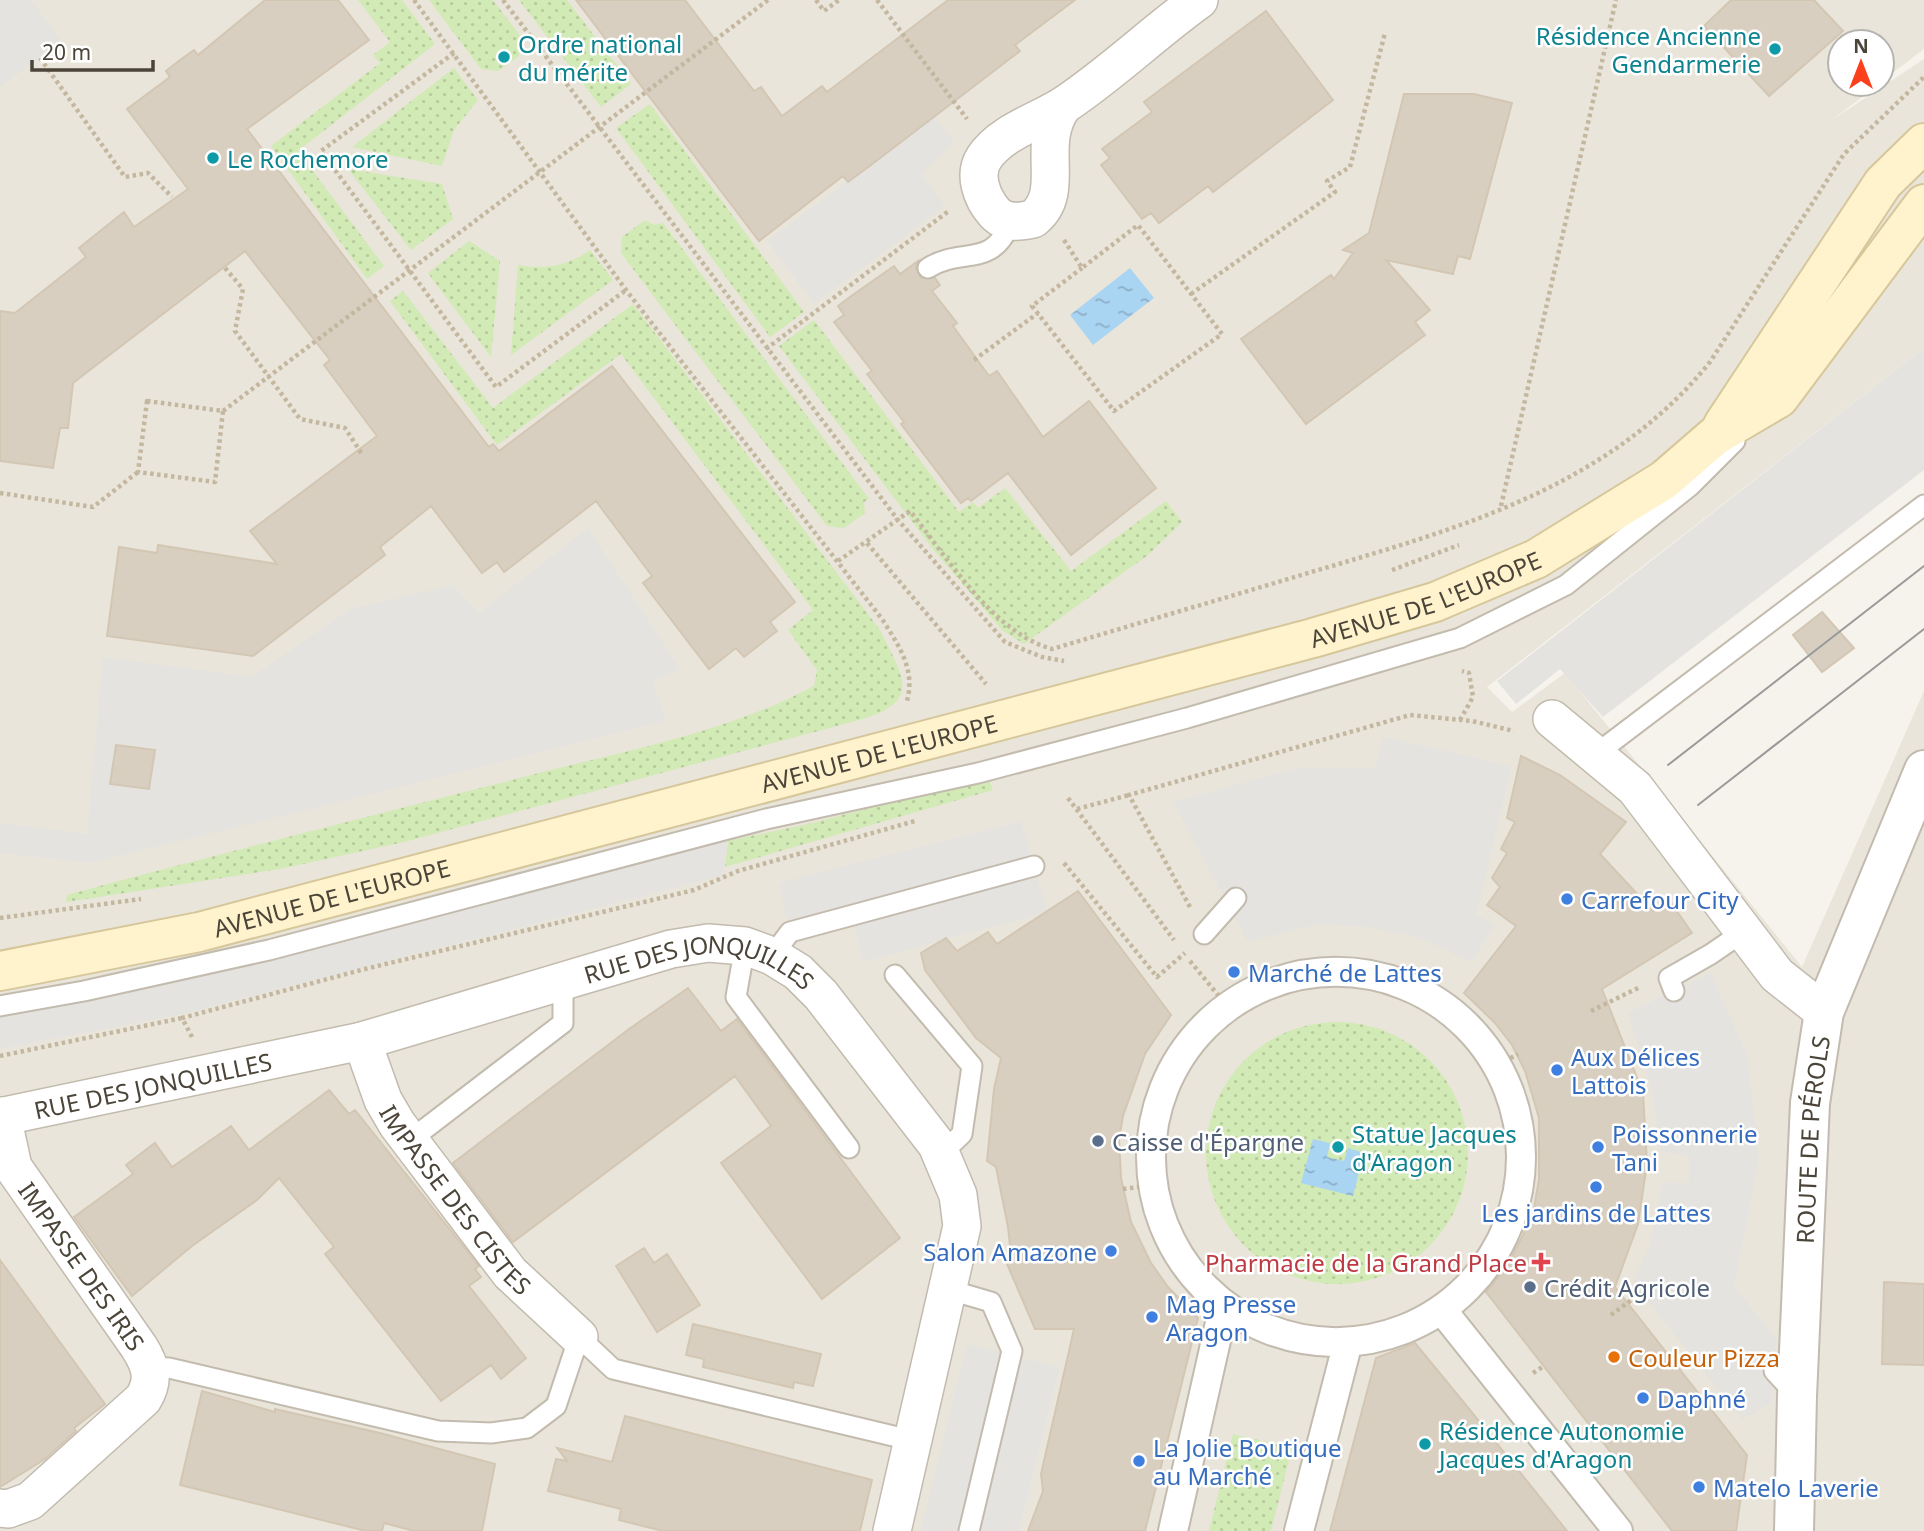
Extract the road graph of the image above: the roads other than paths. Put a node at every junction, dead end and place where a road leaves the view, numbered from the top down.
1 (1199, 0) edge
2 (1063, 106) junction
3 (1924, 143) edge
4 (1924, 204) edge
5 (1026, 217) junction
6 (928, 268) dead end
7 (1779, 398) junction
8 (1716, 435) junction
9 (1924, 505) edge
10 (1552, 719) dead end
11 (1595, 754) junction
12 (1924, 770) edge
13 (1034, 866) road end
14 (1236, 898) dead end
15 (1742, 932) junction
16 (1204, 934) road end
17 (759, 951) junction
18 (0, 971) edge
19 (895, 975) dead end
20 (563, 981) junction
21 (1674, 990) road end
22 (0, 1006) edge
23 (1824, 1012) junction
24 (362, 1041) junction
25 (1, 1117) edge
26 (409, 1140) junction
27 (849, 1148) dead end
28 (941, 1154) junction
29 (950, 1290) junction
30 (1224, 1305) junction
31 (1442, 1310) junction
32 (579, 1337) junction
33 (1348, 1342) junction
34 (148, 1367) junction
35 (910, 1440) junction
36 (0, 1508) edge
37 (1792, 1525) edge
38 (892, 1531) edge
39 (969, 1531) edge
40 (1173, 1531) edge
41 (1299, 1531) edge
42 (1618, 1531) edge

1 - 2 street
2 - 5 street
2 - 5 street
3 - 8 main road, AVENUE DE L'EUROPE
4 - 7 main road, AVENUE DE L'EUROPE
5 - 6 lane
7 - 8 main road, AVENUE DE L'EUROPE
7 - 22 lane
8 - 18 main road, AVENUE DE L'EUROPE
9 - 11 lane
10 - 11 street
11 - 15 street
12 - 23 street, ROUTE DE PÉROLS
13 - 17 lane
14 - 16 lane
15 - 21 lane
15 - 23 street
17 - 20 street, RUE DES JONQUILLES
17 - 27 lane
17 - 28 street, RUE DES JONQUILLES
19 - 28 lane
20 - 24 street, RUE DES JONQUILLES
20 - 26 lane
23 - 37 street, ROUTE DE PÉROLS
24 - 25 street, RUE DES JONQUILLES
24 - 26 street, IMPASSE DES CISTES
25 - 34 street, IMPASSE DES IRIS
26 - 32 street, IMPASSE DES CISTES
28 - 29 street, RUE DES JONQUILLES
29 - 35 street, RUE DES JONQUILLES
29 - 39 lane
30 - 31 street
30 - 33 street
30 - 40 street
31 - 33 street
31 - 42 street
32 - 34 lane
32 - 35 lane
33 - 41 street
34 - 36 street, IMPASSE DES IRIS
35 - 38 street, RUE DES JONQUILLES

